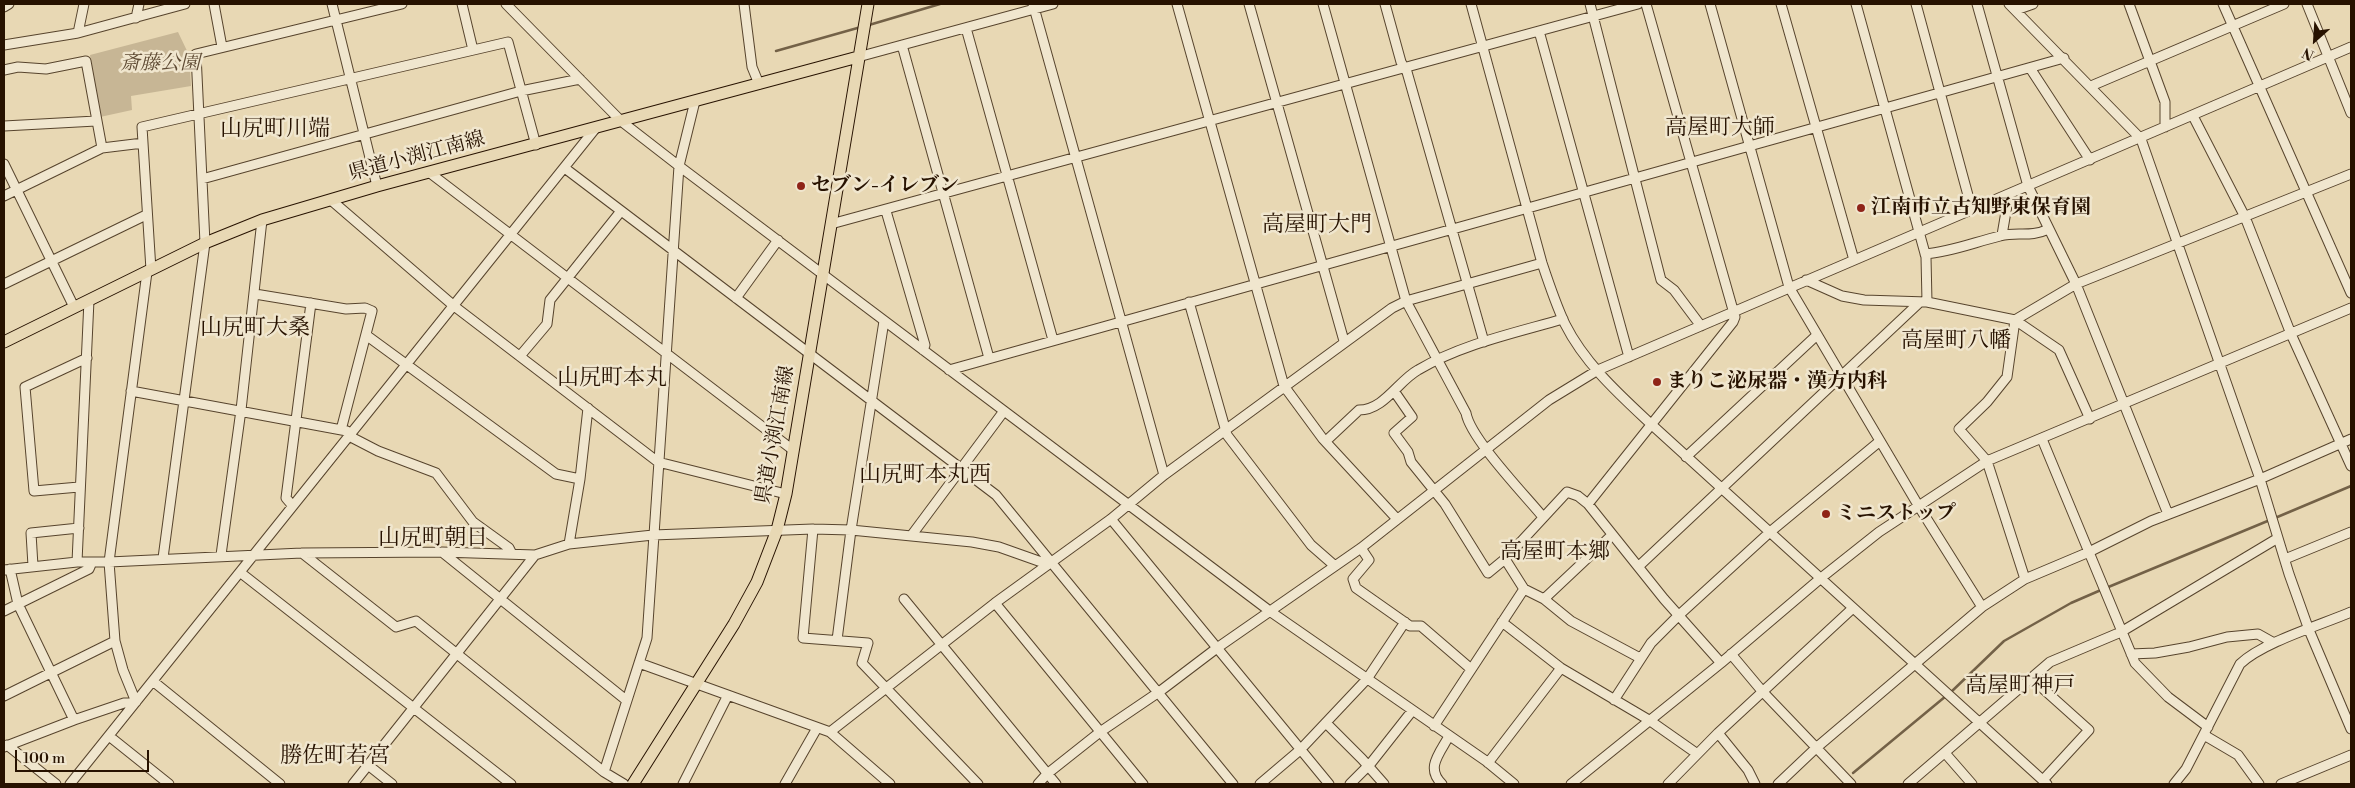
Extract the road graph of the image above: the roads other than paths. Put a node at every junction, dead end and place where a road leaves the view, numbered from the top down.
1 (9, 4) edge
2 (84, 4) edge
3 (139, 4) edge
4 (185, 4) edge
5 (214, 4) edge
6 (332, 4) edge
7 (402, 4) edge
8 (462, 4) edge
9 (506, 4) edge
10 (744, 4) edge
11 (868, 4) edge
12 (1054, 4) edge
13 (1177, 4) edge
14 (1249, 4) edge
15 (1322, 4) edge
16 (1385, 4) edge
17 (1471, 4) edge
18 (1590, 4) edge
19 (1638, 4) edge
20 (1646, 4) edge
21 (1710, 4) edge
22 (1781, 4) edge
23 (1856, 4) edge
24 (1916, 4) edge
25 (1977, 4) edge
26 (2033, 4) edge
27 (2129, 4) edge
28 (2223, 4) edge
29 (2284, 4) edge
30 (2307, 4) edge
31 (1034, 6) edge
32 (4, 7) edge
33 (2012, 7) edge
34 (1594, 16) junction
35 (136, 18) junction
36 (337, 19) junction
37 (2233, 26) junction
38 (966, 28) junction
39 (1539, 31) junction
40 (78, 33) junction
41 (4, 45) edge
42 (902, 45) junction
43 (1482, 46) junction
44 (222, 47) junction
45 (2351, 47) edge
46 (473, 50) junction
47 (2330, 55) junction
48 (858, 58) junction
49 (2064, 58) junction
50 (2150, 60) junction
51 (1405, 68) junction
52 (2030, 68) junction
53 (4, 70) edge
54 (351, 77) junction
55 (580, 78) junction
56 (1998, 78) junction
57 (758, 84) junction
58 (1345, 84) junction
59 (2091, 86) junction
60 (2260, 87) junction
61 (521, 90) junction
62 (1940, 93) junction
63 (695, 101) junction
64 (1277, 102) junction
65 (1885, 107) junction
66 (2351, 112) edge
67 (198, 113) junction
68 (2193, 116) junction
69 (96, 121) junction
70 (621, 121) junction
71 (1210, 122) junction
72 (4, 126) edge
73 (1817, 128) junction
74 (2165, 128) junction
75 (595, 129) junction
76 (365, 133) junction
77 (2141, 139) junction
78 (143, 143) junction
79 (536, 145) junction
80 (1750, 146) junction
81 (102, 148) junction
82 (1075, 158) junction
83 (2090, 160) junction
84 (1691, 162) junction
85 (4, 164) edge
86 (679, 166) junction
87 (566, 169) junction
88 (430, 174) junction
89 (2351, 174) edge
90 (1008, 177) junction
91 (202, 179) junction
92 (1635, 179) junction
93 (377, 186) junction
94 (2028, 186) junction
95 (16, 190) junction
96 (1584, 191) junction
97 (2306, 192) junction
98 (2009, 194) junction
99 (943, 195) junction
100 (4, 196) edge
101 (331, 200) junction
102 (1527, 208) junction
103 (1972, 210) junction
104 (621, 211) junction
105 (886, 211) junction
106 (146, 215) junction
107 (2245, 216) junction
108 (262, 220) junction
109 (831, 224) junction
110 (1452, 229) junction
111 (2049, 229) junction
112 (1919, 234) junction
113 (2002, 235) junction
114 (511, 236) junction
115 (778, 240) junction
116 (205, 243) junction
117 (2178, 244) junction
118 (1392, 246) junction
119 (674, 251) junction
120 (1925, 254) junction
121 (52, 260) junction
122 (1854, 260) junction
123 (1542, 263) junction
124 (1322, 265) junction
125 (149, 271) junction
126 (824, 274) junction
127 (567, 279) junction
128 (1806, 280) junction
129 (1256, 283) junction
130 (4, 284) edge
131 (1468, 284) junction
132 (2076, 284) junction
133 (1789, 287) junction
134 (2351, 293) edge
135 (255, 294) junction
136 (736, 298) junction
137 (89, 300) junction
138 (1406, 301) junction
139 (1189, 302) junction
140 (1924, 302) junction
141 (311, 303) junction
142 (454, 306) junction
143 (74, 307) junction
144 (2351, 308) edge
145 (1733, 312) junction
146 (1563, 319) junction
147 (1121, 320) junction
148 (2015, 320) junction
149 (884, 321) junction
150 (1701, 326) junction
151 (2292, 334) junction
152 (366, 335) junction
153 (1817, 335) junction
154 (1053, 340) junction
155 (1344, 341) junction
156 (4, 342) edge
157 (1484, 342) junction
158 (923, 350) junction
159 (665, 354) junction
160 (810, 354) junction
161 (520, 356) junction
162 (1629, 357) junction
163 (87, 358) junction
164 (989, 358) junction
165 (1436, 360) junction
166 (2218, 363) junction
167 (407, 364) junction
168 (949, 370) junction
169 (1598, 370) junction
170 (1841, 376) junction
171 (1284, 386) junction
172 (131, 391) junction
173 (1394, 391) junction
174 (184, 400) junction
175 (873, 402) junction
176 (2125, 404) junction
177 (588, 408) junction
178 (241, 410) junction
179 (1004, 411) junction
180 (2090, 419) junction
181 (297, 421) junction
182 (1652, 425) junction
183 (1225, 429) junction
184 (347, 433) junction
185 (2042, 439) junction
186 (2351, 439) edge
187 (1880, 440) junction
188 (1326, 441) junction
189 (2342, 443) junction
190 (1486, 448) junction
191 (794, 450) junction
192 (1686, 457) junction
193 (1988, 461) junction
194 (658, 462) junction
195 (2351, 466) edge
196 (962, 469) junction
197 (1164, 475) junction
198 (2260, 479) junction
199 (580, 480) junction
200 (79, 487) junction
201 (1720, 488) junction
202 (1435, 489) junction
203 (786, 494) junction
204 (1128, 504) junction
205 (1588, 504) junction
206 (292, 505) junction
207 (1918, 505) junction
208 (2168, 514) junction
209 (1543, 517) junction
210 (1111, 519) junction
211 (1397, 519) junction
212 (79, 528) junction
213 (813, 529) junction
214 (777, 530) junction
215 (851, 530) junction
216 (1770, 532) junction
217 (2351, 532) edge
218 (653, 535) junction
219 (1612, 535) junction
220 (912, 536) junction
221 (2278, 538) junction
222 (569, 544) junction
223 (1361, 548) junction
224 (302, 552) junction
225 (442, 552) junction
226 (2089, 552) junction
227 (512, 554) junction
228 (221, 555) junction
229 (253, 555) junction
230 (535, 555) junction
231 (163, 558) junction
232 (1505, 559) junction
233 (2284, 559) junction
234 (77, 562) junction
235 (92, 562) junction
236 (109, 562) junction
237 (1049, 563) junction
238 (32, 566) junction
239 (1335, 566) junction
240 (1639, 566) junction
241 (7, 570) edge
242 (241, 573) junction
243 (1820, 578) junction
244 (2025, 579) junction
245 (1524, 589) junction
246 (500, 599) junction
247 (904, 599) dead end
248 (1544, 600) junction
249 (995, 603) junction
250 (18, 604) junction
251 (1982, 607) junction
252 (1853, 608) junction
253 (4, 611) edge
254 (1272, 612) junction
255 (2351, 612) edge
256 (1678, 616) junction
257 (1405, 622) junction
258 (1502, 622) junction
259 (2309, 630) junction
260 (2121, 632) junction
261 (837, 640) junction
262 (115, 641) junction
263 (2274, 643) junction
264 (941, 645) junction
265 (1217, 648) junction
266 (456, 654) junction
267 (1731, 654) junction
268 (2131, 654) junction
269 (1640, 658) junction
270 (639, 663) junction
271 (1721, 663) junction
272 (1914, 664) junction
273 (1561, 668) junction
274 (1471, 669) junction
275 (51, 672) junction
276 (2031, 678) junction
277 (1366, 679) junction
278 (154, 682) junction
279 (696, 683) junction
280 (886, 688) junction
281 (1762, 691) junction
282 (1160, 692) junction
283 (728, 694) junction
284 (4, 696) edge
285 (626, 700) junction
286 (1614, 700) junction
287 (136, 702) junction
288 (413, 709) junction
289 (1412, 711) junction
290 (74, 720) junction
291 (1649, 720) junction
292 (1326, 723) junction
293 (1980, 723) junction
294 (1434, 726) junction
295 (817, 728) junction
296 (2351, 729) edge
297 (2206, 731) junction
298 (830, 732) junction
299 (1100, 732) junction
300 (1718, 733) junction
301 (109, 736) junction
302 (1449, 736) junction
303 (5, 746) edge
304 (1816, 748) junction
305 (1300, 750) junction
306 (1696, 753) junction
307 (1945, 753) junction
308 (2351, 755) edge
309 (1488, 763) junction
310 (368, 765) junction
311 (1368, 766) junction
312 (604, 772) junction
313 (1047, 774) junction
314 (2045, 782) edge
315 (56, 784) edge
316 (70, 784) edge
317 (169, 784) edge
318 (280, 784) edge
319 (353, 784) edge
320 (392, 784) edge
321 (511, 784) edge
322 (624, 784) edge
323 (633, 784) edge
324 (683, 784) edge
325 (785, 784) edge
326 (890, 784) edge
327 (978, 784) edge
328 (1038, 784) edge
329 (1056, 784) edge
330 (1143, 784) edge
331 (1233, 784) edge
332 (1260, 784) edge
333 (1329, 784) edge
334 (1350, 784) edge
335 (1384, 784) edge
336 (1442, 784) edge
337 (1514, 784) edge
338 (1572, 784) edge
339 (1668, 784) edge
340 (1755, 784) edge
341 (1778, 784) edge
342 (1851, 784) edge
343 (1908, 784) edge
344 (1972, 784) edge
345 (2174, 784) edge
346 (2259, 784) edge
347 (2281, 784) edge

1 - 32 street
2 - 40 street
3 - 35 street
4 - 35 street
5 - 44 street
6 - 36 street
7 - 36 street
8 - 46 street
9 - 55 street
10 - 57 street
11 - 48 main road, 県道小渕江南線
12 - 31 street
13 - 71 street
14 - 64 street
15 - 58 street
16 - 51 street
17 - 43 street
18 - 34 street
19 - 34 street
20 - 84 street
21 - 80 street
22 - 73 street
23 - 65 street
24 - 62 street
25 - 56 street
26 - 33 street
27 - 50 street
28 - 37 street
29 - 37 street
30 - 47 street
31 - 38 street
31 - 82 street
33 - 49 street
34 - 39 street
34 - 92 street
35 - 40 street
36 - 44 street
36 - 54 street
37 - 50 street
37 - 60 street
38 - 42 street
38 - 90 street
39 - 43 street
39 - 96 street
40 - 41 street
42 - 48 street
42 - 99 street
43 - 51 street
43 - 102 street
44 - 67 street
45 - 47 street
46 - 54 street
46 - 61 street
47 - 60 street
47 - 66 street
48 - 57 main road, 県道小渕江南線
48 - 109 main road, 県道小渕江南線
49 - 52 street
49 - 59 street
50 - 59 street
50 - 74 street
51 - 58 street
51 - 110 street
52 - 56 street
52 - 83 street
53 - 69 street
54 - 67 street
54 - 76 street
55 - 61 street
55 - 70 street
56 - 62 street
56 - 94 street
57 - 63 main road, 県道小渕江南線
58 - 64 street
58 - 118 street
59 - 77 street
60 - 68 street
60 - 97 street
61 - 76 street
61 - 79 street
62 - 65 street
62 - 103 street
63 - 70 main road, 県道小渕江南線
63 - 86 street
64 - 71 street
64 - 124 street
65 - 73 street
65 - 112 street
67 - 78 street
67 - 91 street
68 - 74 street
68 - 107 street
69 - 72 street
69 - 81 street
70 - 75 main road, 県道小渕江南線
70 - 86 street
71 - 82 street
71 - 129 street
73 - 80 street
73 - 122 street
74 - 77 street
75 - 79 main road, 県道小渕江南線
75 - 87 street
76 - 91 street
76 - 93 street
77 - 83 street
77 - 117 street
78 - 81 street
78 - 106 street
79 - 88 main road, 県道小渕江南線
80 - 84 street
80 - 133 street
81 - 95 street
82 - 90 street
82 - 147 street
83 - 94 street
84 - 92 street
84 - 145 street
85 - 95 street
86 - 115 street
86 - 119 street
87 - 104 street
87 - 114 street
88 - 93 main road, 県道小渕江南線
88 - 114 street
89 - 97 street
90 - 99 street
90 - 154 street
91 - 116 street
92 - 96 street
92 - 150 street
93 - 101 main road, 県道小渕江南線
94 - 98 street
94 - 111 street
95 - 100 street
95 - 121 street
96 - 102 street
96 - 162 street
97 - 107 street
97 - 134 street
98 - 103 street
98 - 113 street
99 - 105 street
99 - 164 street
101 - 108 main road, 県道小渕江南線
101 - 142 street
102 - 110 street
102 - 123 street
103 - 112 street
104 - 119 street
104 - 127 street
105 - 109 street
105 - 158 street
106 - 121 street
106 - 125 street
107 - 117 street
107 - 151 street
108 - 116 main road, 県道小渕江南線
108 - 135 street
109 - 126 main road, 県道小渕江南線
110 - 118 street
110 - 131 street
111 - 113 street
111 - 132 street
112 - 120 street
112 - 122 street
113 - 120 street
114 - 127 street
114 - 142 street
115 - 126 street
115 - 136 street
116 - 125 main road, 県道小渕江南線
116 - 174 street
117 - 132 street
117 - 166 street
118 - 124 street
118 - 138 street
119 - 136 street
119 - 159 street
120 - 140 street
121 - 130 street
121 - 143 street
122 - 128 street
123 - 131 street
123 - 146 street
124 - 129 street
124 - 155 street
125 - 137 main road, 県道小渕江南線
125 - 172 street
126 - 149 street
126 - 160 main road, 県道小渕江南線
127 - 159 street
127 - 161 street
128 - 133 street
128 - 140 street
129 - 139 street
129 - 171 street
131 - 138 street
131 - 157 street
132 - 148 street
132 - 176 street
133 - 145 street
133 - 153 street
135 - 141 street
135 - 178 street
136 - 160 street
137 - 143 main road, 県道小渕江南線
137 - 163 street
138 - 155 street
138 - 165 street
139 - 147 street
139 - 183 street
140 - 148 street
140 - 170 street
141 - 152 street
141 - 181 street
142 - 161 street
142 - 167 street
143 - 156 main road, 県道小渕江南線
144 - 151 street
145 - 150 street
145 - 182 street
146 - 157 street
146 - 169 street
147 - 154 street
147 - 197 street
148 - 180 street
148 - 193 street
149 - 158 street
149 - 175 street
150 - 162 street
151 - 166 street
151 - 189 street
152 - 167 street
152 - 184 street
153 - 170 street
153 - 192 street
154 - 164 street
155 - 171 street
157 - 165 street
158 - 168 street
159 - 191 street
159 - 194 street
160 - 175 street
160 - 191 main road, 県道小渕江南線
161 - 177 street
162 - 169 street
163 - 200 street
163 - 200 street
164 - 168 street
165 - 173 street
165 - 190 street
166 - 176 street
166 - 198 street
167 - 184 street
167 - 199 street
168 - 179 street
169 - 182 street
169 - 190 street
170 - 187 street
170 - 201 street
171 - 183 street
171 - 188 street
172 - 174 street
172 - 236 street
173 - 188 street
173 - 202 street
174 - 178 street
174 - 231 street
175 - 196 street
175 - 215 street
176 - 180 street
176 - 208 street
177 - 194 street
177 - 199 street
178 - 181 street
178 - 228 street
179 - 196 street
179 - 204 street
180 - 185 street
181 - 184 street
181 - 206 street
182 - 192 street
182 - 205 street
183 - 197 street
183 - 239 street
184 - 206 street
184 - 227 street
185 - 193 street
185 - 226 street
186 - 189 street
187 - 207 street
187 - 216 street
188 - 211 street
189 - 195 street
189 - 198 street
190 - 202 street
190 - 209 street
191 - 203 main road, 県道小渕江南線
192 - 201 street
193 - 207 street
193 - 244 street
194 - 203 street
194 - 218 street
196 - 220 street
196 - 237 street
197 - 204 street
198 - 208 street
198 - 221 street
199 - 222 street
200 - 212 street
201 - 216 street
201 - 240 street
202 - 211 street
202 - 232 street
203 - 214 main road, 県道小渕江南線
204 - 210 street
204 - 254 street
205 - 209 street
205 - 219 street
206 - 229 street
207 - 243 street
207 - 251 street
208 - 226 street
209 - 232 street
210 - 237 street
210 - 265 street
211 - 223 street
212 - 234 street
212 - 238 street
213 - 214 street
213 - 215 street
213 - 261 street
214 - 218 street
214 - 279 main road, 県道小渕江南線
215 - 220 street
215 - 261 street
216 - 243 street
216 - 256 street
217 - 233 street
218 - 222 street
218 - 270 street
219 - 240 street
219 - 248 street
220 - 237 street
221 - 233 street
221 - 260 street
222 - 230 street
223 - 239 street
223 - 257 street
224 - 225 street
224 - 229 street
224 - 266 street
225 - 227 street
225 - 246 street
226 - 244 street
226 - 260 street
227 - 230 street
228 - 229 street
228 - 231 street
229 - 242 street
230 - 246 street
231 - 236 street
232 - 245 street
233 - 259 street
234 - 235 street
234 - 238 street
235 - 236 street
235 - 250 street
236 - 262 street
237 - 249 street
237 - 282 street
238 - 241 street
239 - 254 street
240 - 256 street
241 - 250 street
242 - 278 street
242 - 288 street
243 - 252 street
243 - 267 street
244 - 251 street
245 - 248 street
245 - 258 street
246 - 266 street
246 - 285 street
247 - 264 street
248 - 269 street
249 - 264 street
249 - 299 street
250 - 253 street
250 - 275 street
251 - 272 street
252 - 272 street
252 - 281 street
254 - 265 street
254 - 277 street
255 - 259 street
256 - 269 street
256 - 271 street
257 - 274 street
257 - 277 street
258 - 273 street
258 - 274 street
259 - 263 street
259 - 296 street
260 - 268 street
260 - 276 street
261 - 280 street
262 - 275 street
262 - 287 street
263 - 268 street
263 - 297 street
264 - 280 street
264 - 313 street
265 - 282 street
265 - 305 street
266 - 288 street
266 - 312 street
267 - 271 street
267 - 281 street
268 - 297 street
269 - 286 street
270 - 279 street
270 - 285 street
271 - 291 street
272 - 293 street
272 - 304 street
273 - 286 street
273 - 309 street
274 - 294 street
275 - 284 street
275 - 290 street
276 - 293 street
276 - 314 street
277 - 289 street
277 - 292 street
278 - 287 street
278 - 318 street
279 - 283 street
279 - 323 main road, 県道小渕江南線
280 - 298 street
280 - 327 street
281 - 300 street
281 - 304 street
282 - 299 street
282 - 331 street
283 - 295 street
283 - 324 street
285 - 312 street
286 - 291 street
287 - 290 street
287 - 301 street
288 - 310 street
288 - 321 street
289 - 294 street
289 - 311 street
290 - 303 street
291 - 306 street
291 - 338 street
292 - 305 street
292 - 311 street
293 - 307 street
293 - 314 street
294 - 302 street
295 - 298 street
295 - 325 street
297 - 345 street
297 - 346 street
298 - 326 street
299 - 313 street
299 - 330 street
300 - 306 street
300 - 340 street
301 - 316 street
301 - 317 street
302 - 309 street
302 - 336 street
303 - 315 street
304 - 341 street
304 - 342 street
305 - 332 street
305 - 333 street
306 - 339 street
307 - 343 street
307 - 344 street
308 - 347 street
309 - 337 street
310 - 319 street
310 - 320 street
311 - 334 street
311 - 335 street
312 - 322 street
313 - 328 street
313 - 329 street

